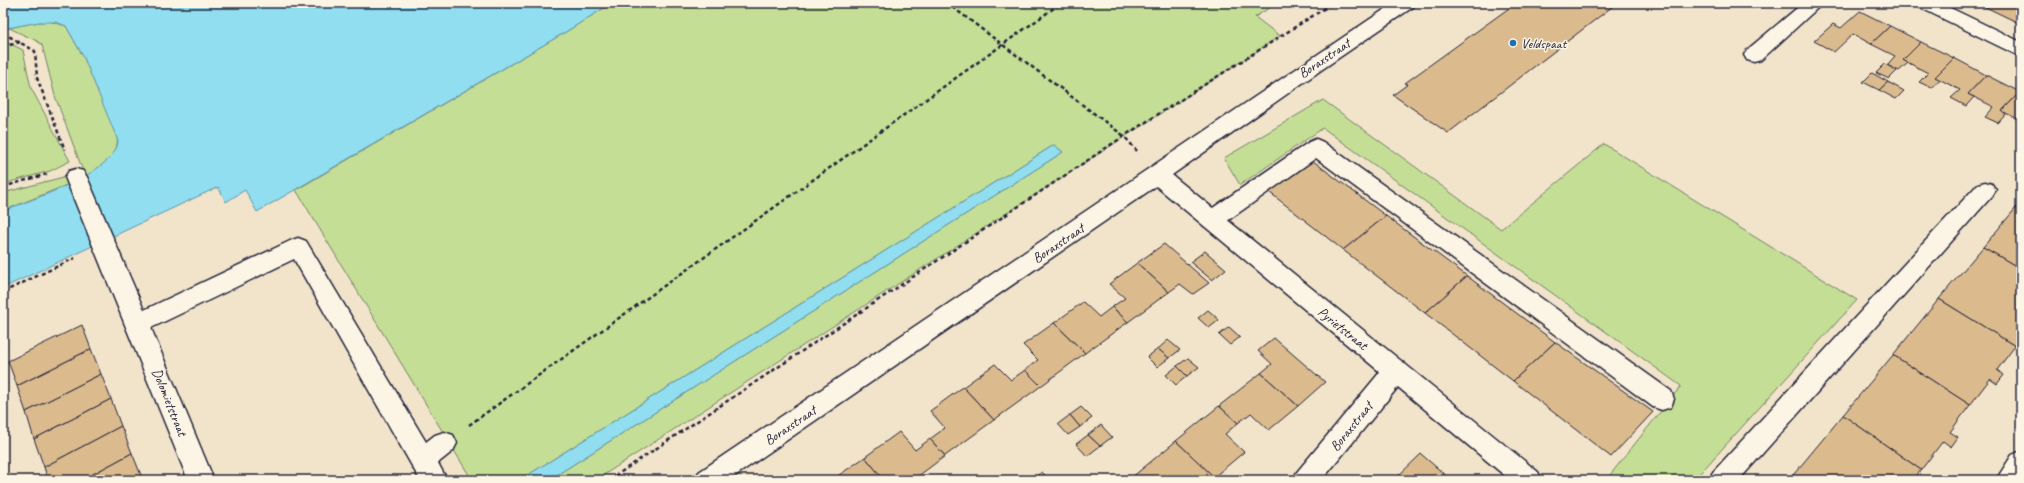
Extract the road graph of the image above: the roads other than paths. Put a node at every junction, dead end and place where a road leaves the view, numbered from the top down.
1 (1406, 3) edge
2 (1814, 3) edge
3 (1925, 3) edge
4 (2021, 50) edge
5 (1754, 55) dead end
6 (74, 172) road end
7 (1157, 176) junction
8 (1985, 190) dead end
9 (1212, 220) junction
10 (138, 324) junction
11 (1396, 371) junction
12 (1662, 399) dead end
13 (444, 443) road end
14 (2021, 464) edge
15 (428, 470) edge
16 (202, 480) edge
17 (708, 480) edge
18 (1306, 480) edge
19 (1529, 480) edge
20 (1722, 480) edge
21 (2009, 480) edge

1 - 7 street, Boraxstraat
2 - 5 street
3 - 4 street
6 - 10 street, Dolomietstraat
7 - 9 street, Pyrietstraat
7 - 17 street, Boraxstraat
8 - 20 street
9 - 11 street, Pyrietstraat
9 - 12 street
10 - 15 street
10 - 16 street, Dolomietstraat
11 - 18 street, Boraxstraat
11 - 19 street, Pyrietstraat
13 - 15 street
14 - 21 street

